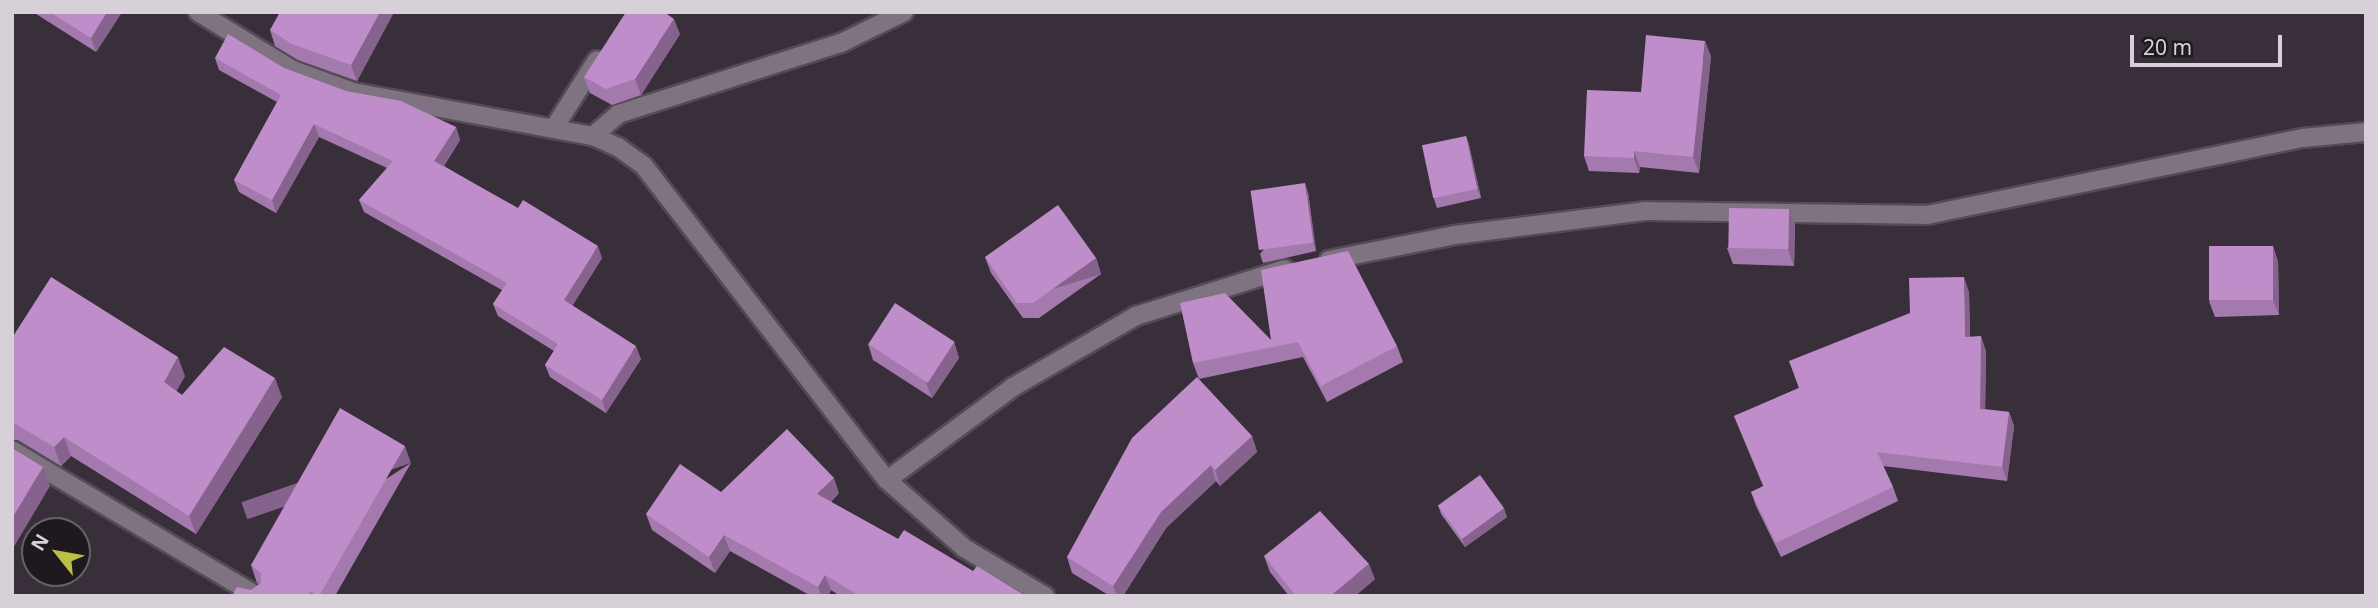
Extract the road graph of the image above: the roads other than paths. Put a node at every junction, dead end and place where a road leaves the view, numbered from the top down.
1 (198, 12) edge
2 (904, 12) edge
3 (606, 47) edge
4 (554, 128) junction
5 (2366, 132) edge
6 (593, 136) junction
7 (12, 450) edge
8 (887, 480) junction
9 (257, 596) edge
10 (1045, 596) edge

1 - 4 street
2 - 6 street
3 - 4 street
4 - 6 street
5 - 8 street
6 - 8 street
7 - 9 street
8 - 10 street

